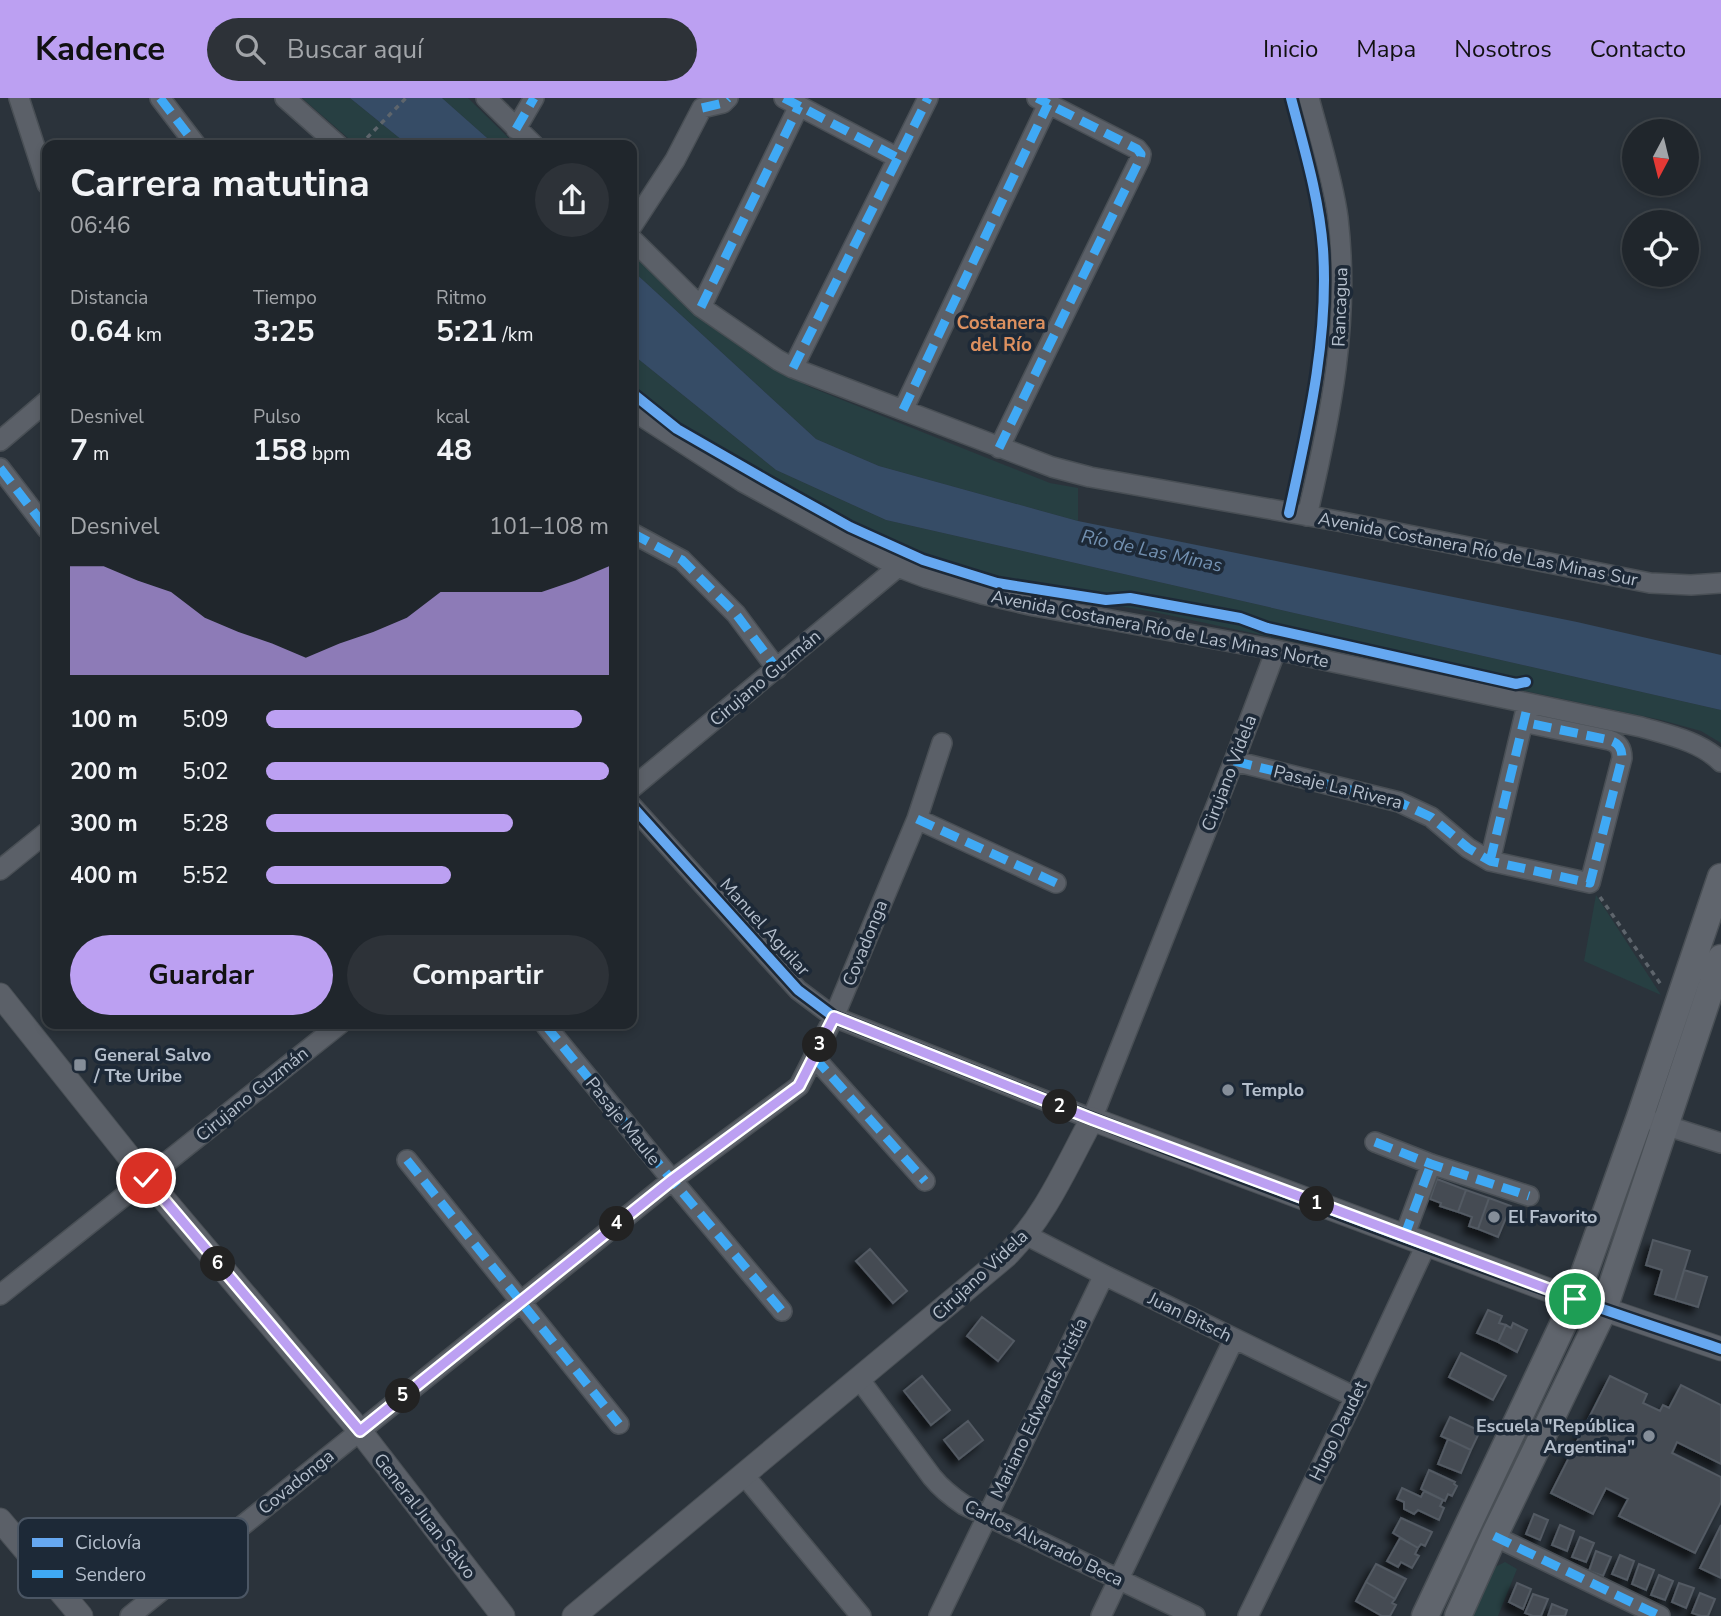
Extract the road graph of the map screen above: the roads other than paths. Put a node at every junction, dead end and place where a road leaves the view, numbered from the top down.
1 (19, 98) edge
2 (160, 98) edge
3 (285, 98) edge
4 (486, 98) edge
5 (534, 98) edge
6 (728, 98) edge
7 (928, 98) edge
8 (1309, 98) edge
9 (1042, 101) edge
10 (792, 102) edge
11 (702, 103) edge
12 (516, 129) junction
13 (346, 139) edge
14 (192, 140) edge
15 (528, 140) edge
16 (898, 158) junction
17 (42, 169) edge
18 (637, 218) edge
19 (637, 244) edge
20 (701, 307) junction
21 (793, 368) junction
22 (42, 405) edge
23 (903, 410) junction
24 (637, 413) edge
25 (0, 440) edge
26 (999, 448) junction
27 (0, 468) edge
28 (1307, 516) junction
29 (42, 523) edge
30 (637, 536) edge
31 (898, 567) junction
32 (1721, 583) edge
33 (1276, 650) junction
34 (777, 669) junction
35 (1525, 713) junction
36 (942, 743) dead end
37 (1234, 761) junction
38 (1721, 762) edge
39 (637, 784) edge
40 (637, 812) edge
41 (917, 818) junction
42 (42, 836) edge
43 (1490, 861) junction
44 (0, 870) edge
45 (1721, 877) edge
46 (1056, 883) dead end
47 (1721, 958) edge
48 (0, 995) edge
49 (834, 1017) junction
50 (334, 1029) edge
51 (549, 1029) edge
52 (814, 1057) junction
53 (1640, 1117) junction
54 (1092, 1119) junction
55 (1666, 1125) junction
56 (1375, 1142) dead end
57 (1721, 1143) edge
58 (407, 1160) dead end
59 (1431, 1164) junction
60 (146, 1178) junction
61 (672, 1180) junction
62 (925, 1181) dead end
63 (1530, 1196) dead end
64 (1026, 1235) junction
65 (1404, 1237) junction
66 (1426, 1245) junction
67 (1104, 1275) junction
68 (0, 1295) edge
69 (1575, 1299) junction
70 (521, 1301) junction
71 (1604, 1309) junction
72 (782, 1311) dead end
73 (1234, 1339) junction
74 (1721, 1349) edge
75 (860, 1380) junction
76 (1355, 1397) junction
77 (619, 1424) dead end
78 (360, 1431) junction
79 (744, 1475) junction
80 (986, 1516) junction
81 (0, 1520) edge
82 (248, 1521) edge
83 (1494, 1536) junction
84 (18, 1541) edge
85 (1119, 1580) junction
86 (66, 1598) edge
87 (152, 1598) edge
88 (81, 1616) edge
89 (130, 1616) edge
90 (503, 1616) edge
91 (575, 1616) edge
92 (861, 1616) edge
93 (939, 1616) edge
94 (1101, 1616) edge
95 (1195, 1616) edge
96 (1248, 1616) edge
97 (1425, 1616) edge
98 (1458, 1616) edge
99 (1660, 1616) edge

1 - 17 street
2 - 14 street
3 - 13 street
4 - 12 street
5 - 12 street
6 - 11 street
7 - 16 street
8 - 28 street, Rancagua
9 - 23 street
9 - 26 street
10 - 16 street
10 - 20 street
11 - 18 street
12 - 15 street
16 - 21 street
19 - 20 street, Avenida Costanera Río de Las Minas Sur
20 - 21 street, Avenida Costanera Río de Las Minas Sur
21 - 23 street, Avenida Costanera Río de Las Minas Sur
22 - 25 street
23 - 26 street, Avenida Costanera Río de Las Minas Sur
24 - 31 street, Avenida Costanera Río de Las Minas Norte
26 - 28 street, Avenida Costanera Río de Las Minas Sur
27 - 29 street
28 - 32 street, Avenida Costanera Río de Las Minas Sur
30 - 34 street
31 - 33 street, Avenida Costanera Río de Las Minas Norte
31 - 34 street, Cirujano Guzmán
33 - 35 street, Avenida Costanera Río de Las Minas Norte
33 - 37 street, Cirujano Videla
34 - 39 street, Cirujano Guzmán
35 - 38 street, Avenida Costanera Río de Las Minas Norte
35 - 43 street
35 - 43 street, Pasaje La Rivera
36 - 41 street, Covadonga
37 - 43 street, Pasaje La Rivera
37 - 54 street, Cirujano Videla
40 - 49 street, Manuel Aguilar
41 - 46 street
41 - 49 street, Covadonga
42 - 44 street
45 - 53 main road
47 - 55 main road
48 - 60 street, General Juan Salvo
49 - 52 street, Covadonga
49 - 54 street, Manuel Aguilar
50 - 60 street, Cirujano Guzmán
51 - 61 street, Pasaje Maule
52 - 61 street, Covadonga
52 - 62 street
53 - 55 street
53 - 69 main road
54 - 64 street, Cirujano Videla
54 - 65 street, Manuel Aguilar
55 - 57 street
55 - 71 main road
56 - 59 street
58 - 70 street
59 - 63 street
59 - 65 street
60 - 68 street, Cirujano Guzmán
60 - 78 street, General Juan Salvo
61 - 70 street, Covadonga
61 - 72 street, Pasaje Maule
64 - 67 street, Juan Bitsch
64 - 75 street, Cirujano Videla
65 - 66 street, Manuel Aguilar
66 - 69 street, Manuel Aguilar
66 - 76 street, Hugo Daudet
67 - 73 street, Juan Bitsch
67 - 80 street, Mariano Edwards Aristía
69 - 71 street, Manuel Aguilar
69 - 97 main road
70 - 77 street
70 - 78 street, Covadonga
71 - 74 street, Manuel Aguilar
71 - 83 main road
73 - 76 street, Juan Bitsch
73 - 85 street
75 - 79 street, Cirujano Videla
75 - 80 street, Carlos Alvarado Beca
76 - 96 street, Hugo Daudet
78 - 82 street, Covadonga
78 - 90 street, General Juan Salvo
79 - 91 street, Cirujano Videla
79 - 92 street
80 - 85 street, Carlos Alvarado Beca
80 - 93 street, Mariano Edwards Aristía
81 - 84 street
83 - 98 main road
83 - 99 street
85 - 94 street
85 - 95 street, Carlos Alvarado Beca
86 - 88 street
87 - 89 street, Covadonga

